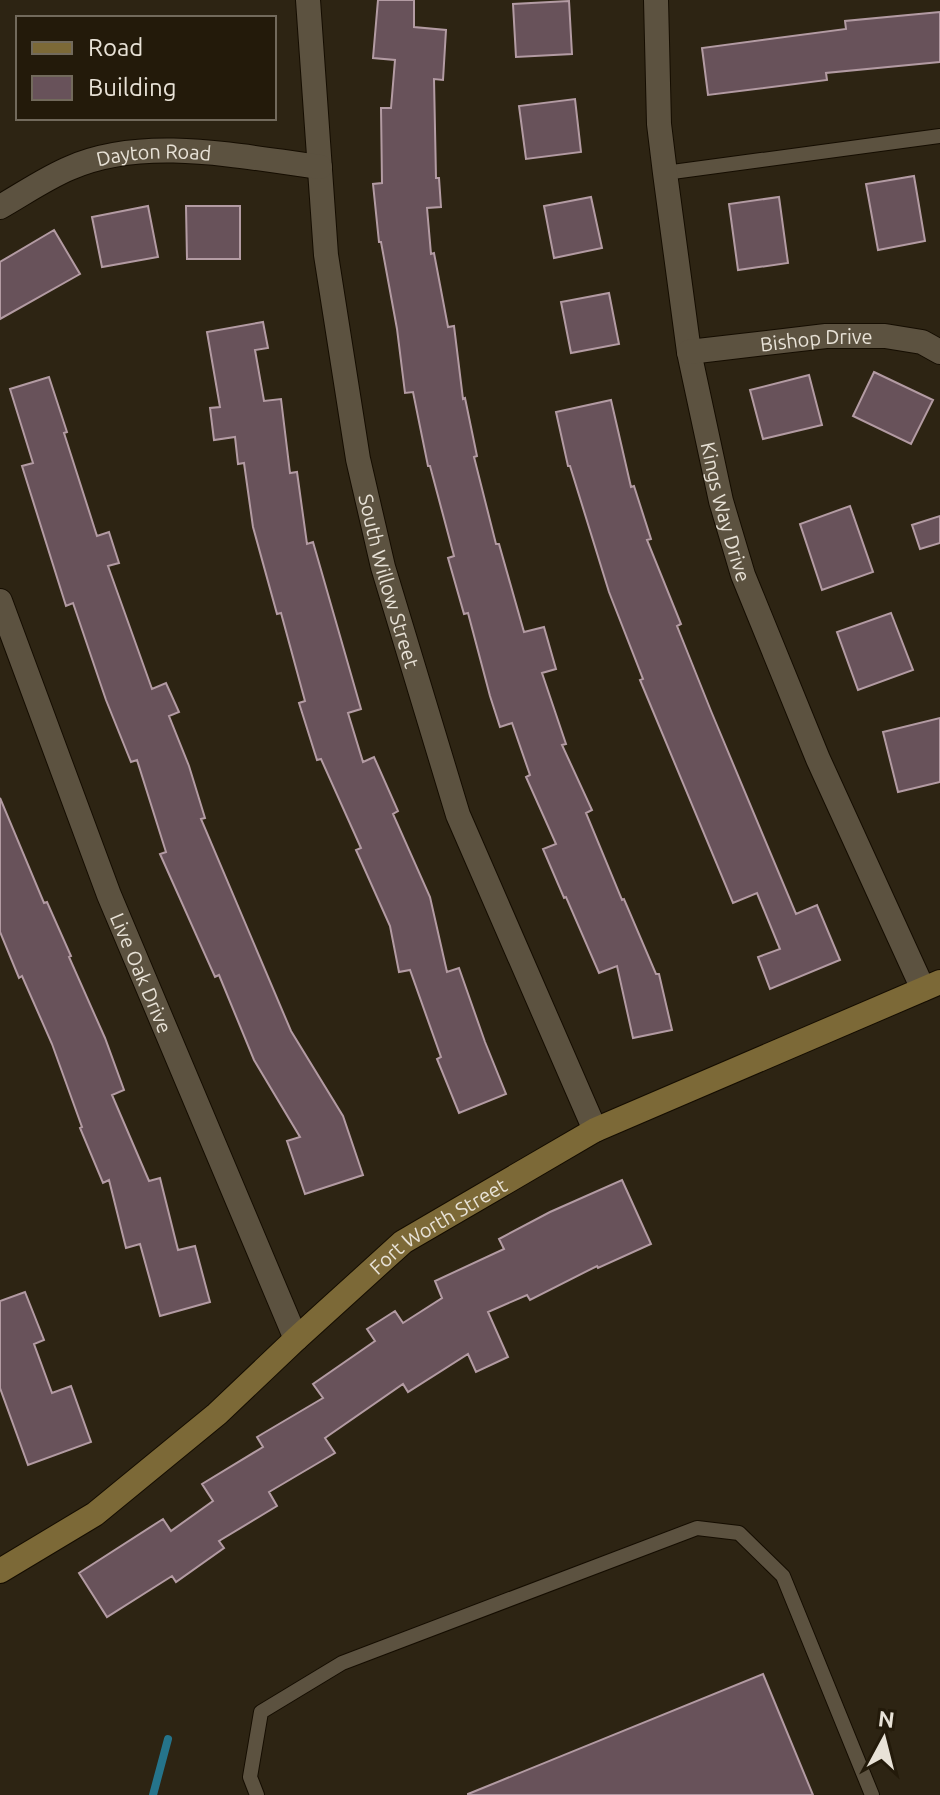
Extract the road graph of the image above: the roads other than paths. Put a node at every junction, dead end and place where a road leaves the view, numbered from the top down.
1 (308, 0) edge
2 (656, 0) edge
3 (940, 136) edge
4 (320, 167) junction
5 (665, 173) junction
6 (0, 207) edge
7 (689, 352) junction
8 (940, 352) edge
9 (0, 601) edge
10 (931, 986) edge
11 (595, 1130) junction
12 (296, 1339) junction
13 (1, 1568) edge
14 (257, 1795) edge
15 (872, 1795) edge

1 - 4 street, South Willow Street
2 - 5 street, Kings Way Drive
3 - 5 lane
4 - 6 street, Dayton Road
4 - 11 street, South Willow Street
5 - 7 street, Kings Way Drive
7 - 8 street, Bishop Drive
7 - 10 street, Kings Way Drive
9 - 12 street, Live Oak Drive
10 - 11 street, Fort Worth Street
11 - 12 street, Fort Worth Street
12 - 13 street, Fort Worth Street
14 - 15 lane

